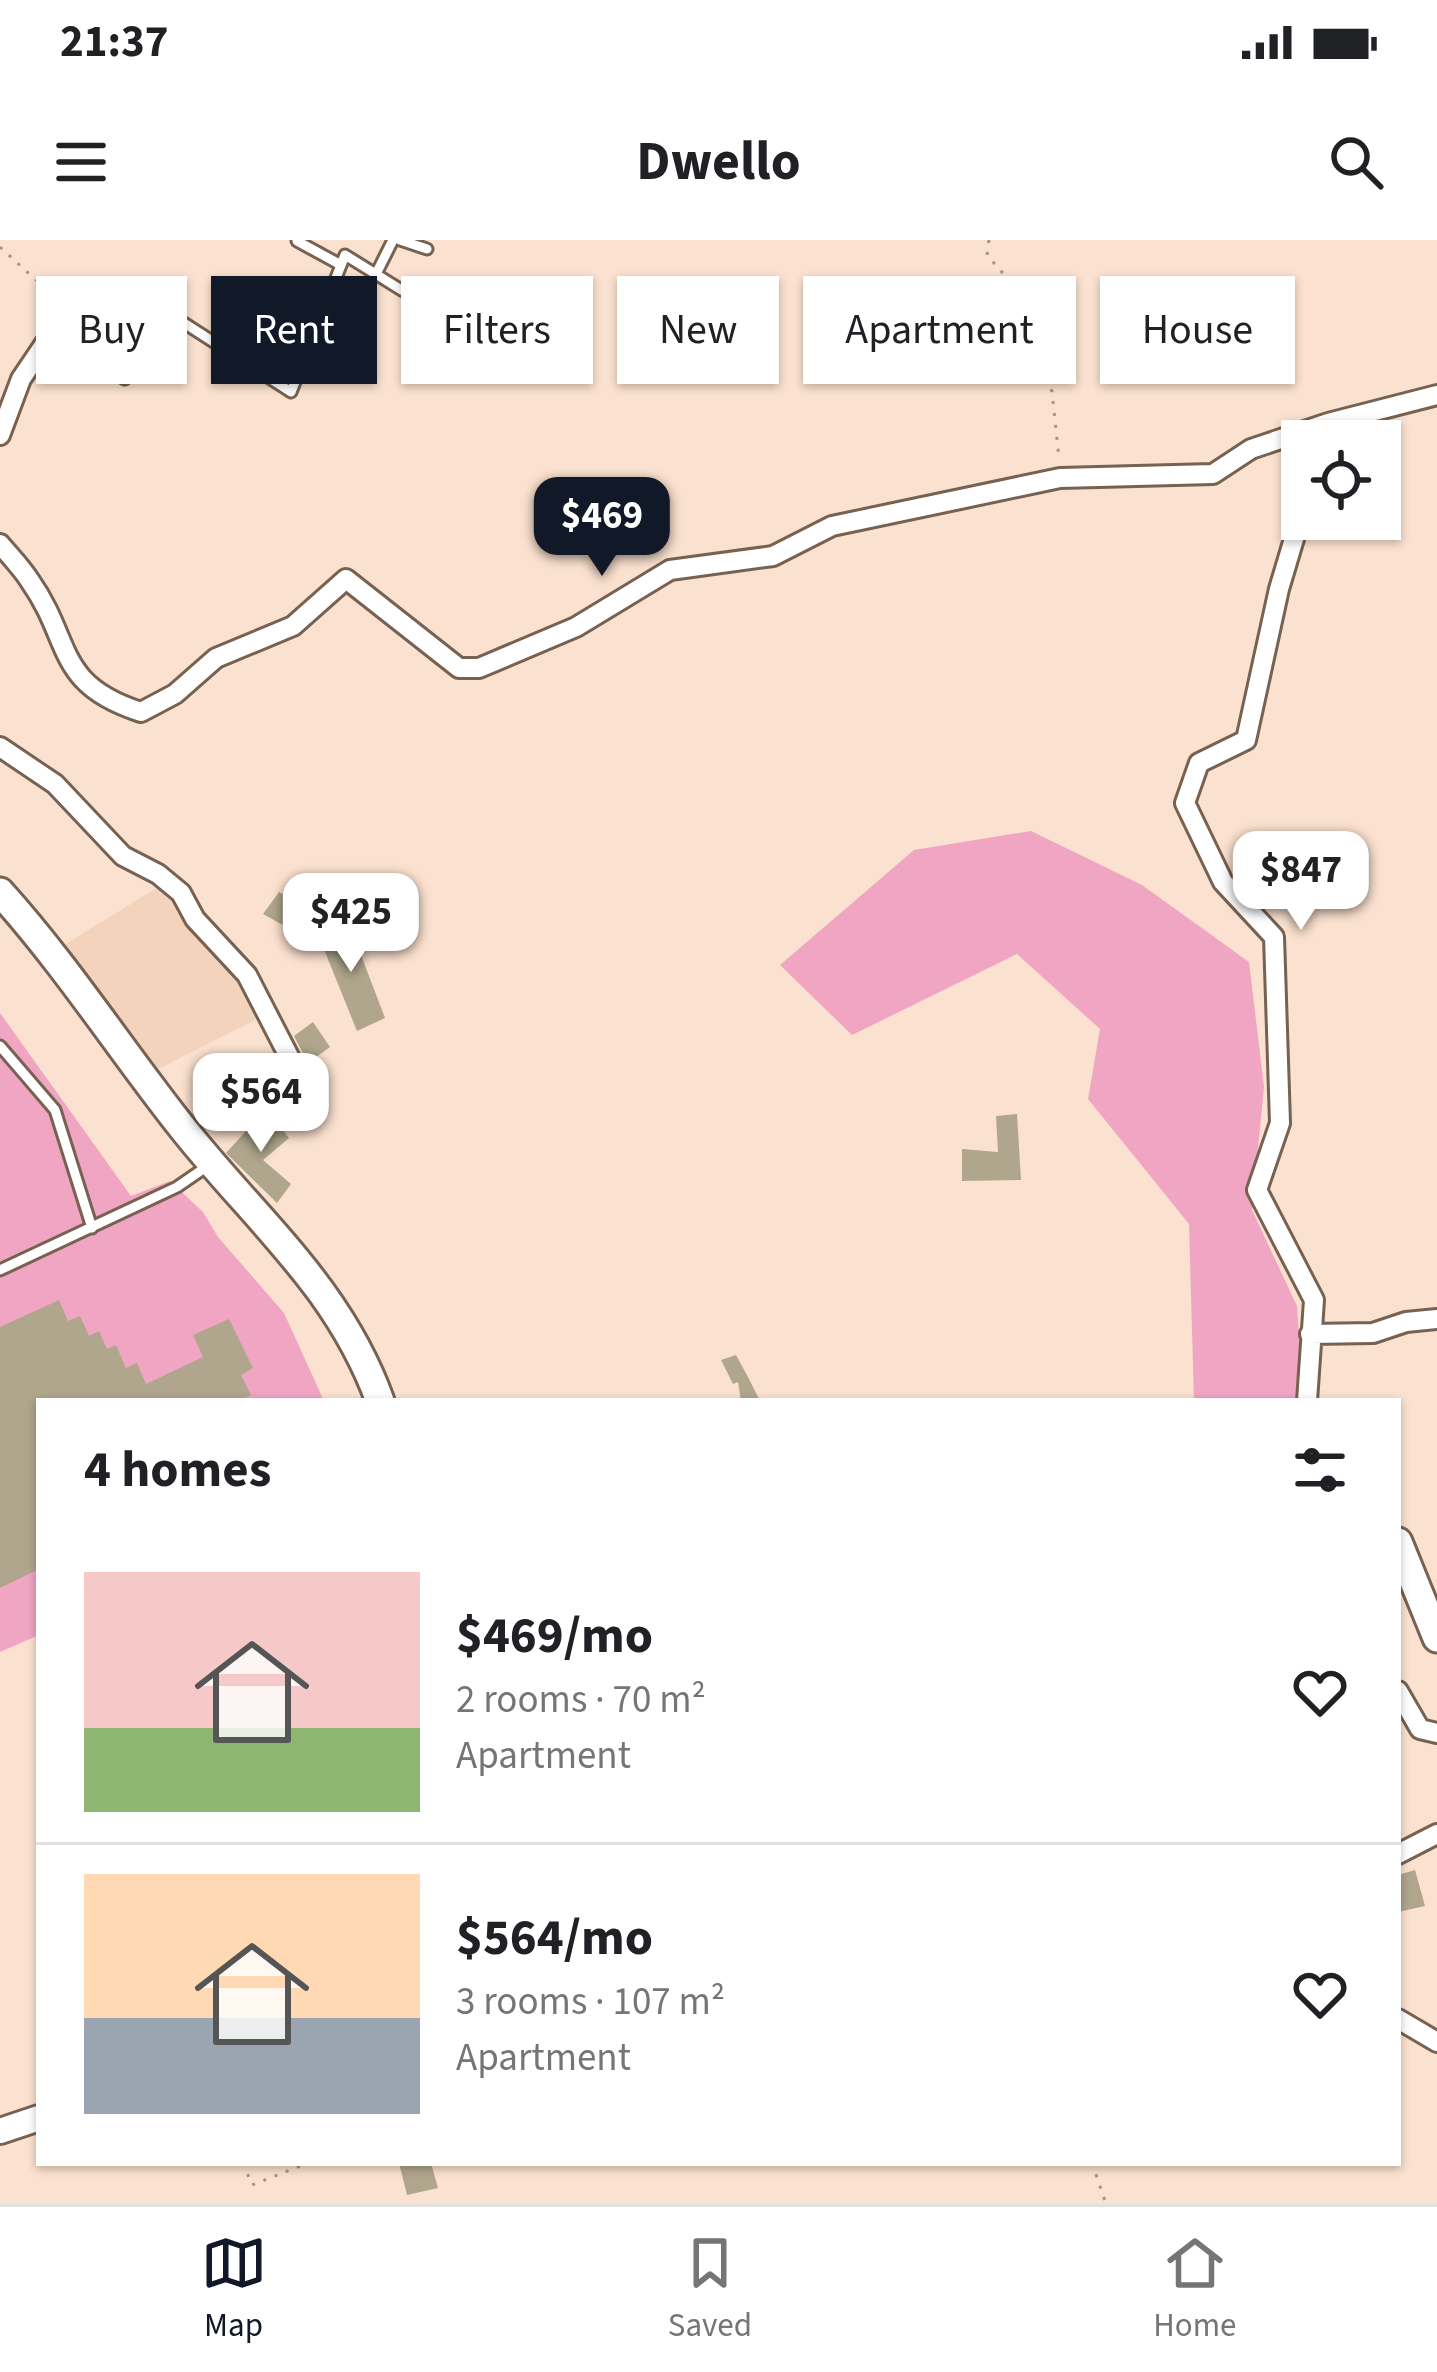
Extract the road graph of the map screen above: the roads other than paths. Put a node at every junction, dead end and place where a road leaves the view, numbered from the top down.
1 (396, 240) edge
2 (297, 241) edge
3 (427, 249) dead end
4 (341, 265) junction
5 (376, 274) junction
6 (337, 276) edge
7 (401, 290) edge
8 (36, 357) edge
9 (1437, 395) edge
10 (1362, 420) edge
11 (0, 436) edge
12 (1281, 442) edge
13 (1294, 540) edge
14 (0, 544) edge
15 (0, 748) edge
16 (0, 892) edge
17 (0, 1046) edge
18 (296, 1070) dead end
19 (213, 1162) junction
20 (92, 1228) junction
21 (0, 1270) edge
22 (1437, 1319) edge
23 (1310, 1334) junction
24 (379, 1398) edge
25 (1306, 1398) edge
26 (1401, 1548) edge
27 (1437, 1638) edge
28 (1401, 1696) edge
29 (1437, 1733) edge
30 (1437, 1834) edge
31 (1401, 1852) edge
32 (1401, 2021) edge
33 (1437, 2042) edge
34 (36, 2119) edge
35 (0, 2131) edge

1 - 3 lane
1 - 5 lane
2 - 4 lane
4 - 5 lane
4 - 6 lane
5 - 7 lane
8 - 11 street
9 - 10 street
12 - 14 street
13 - 23 street
15 - 18 street
16 - 19 main road
17 - 20 lane
19 - 20 lane
19 - 24 main road
20 - 21 lane
22 - 23 street
23 - 25 street
26 - 27 main road
28 - 29 street
30 - 31 street
32 - 33 street
34 - 35 street

